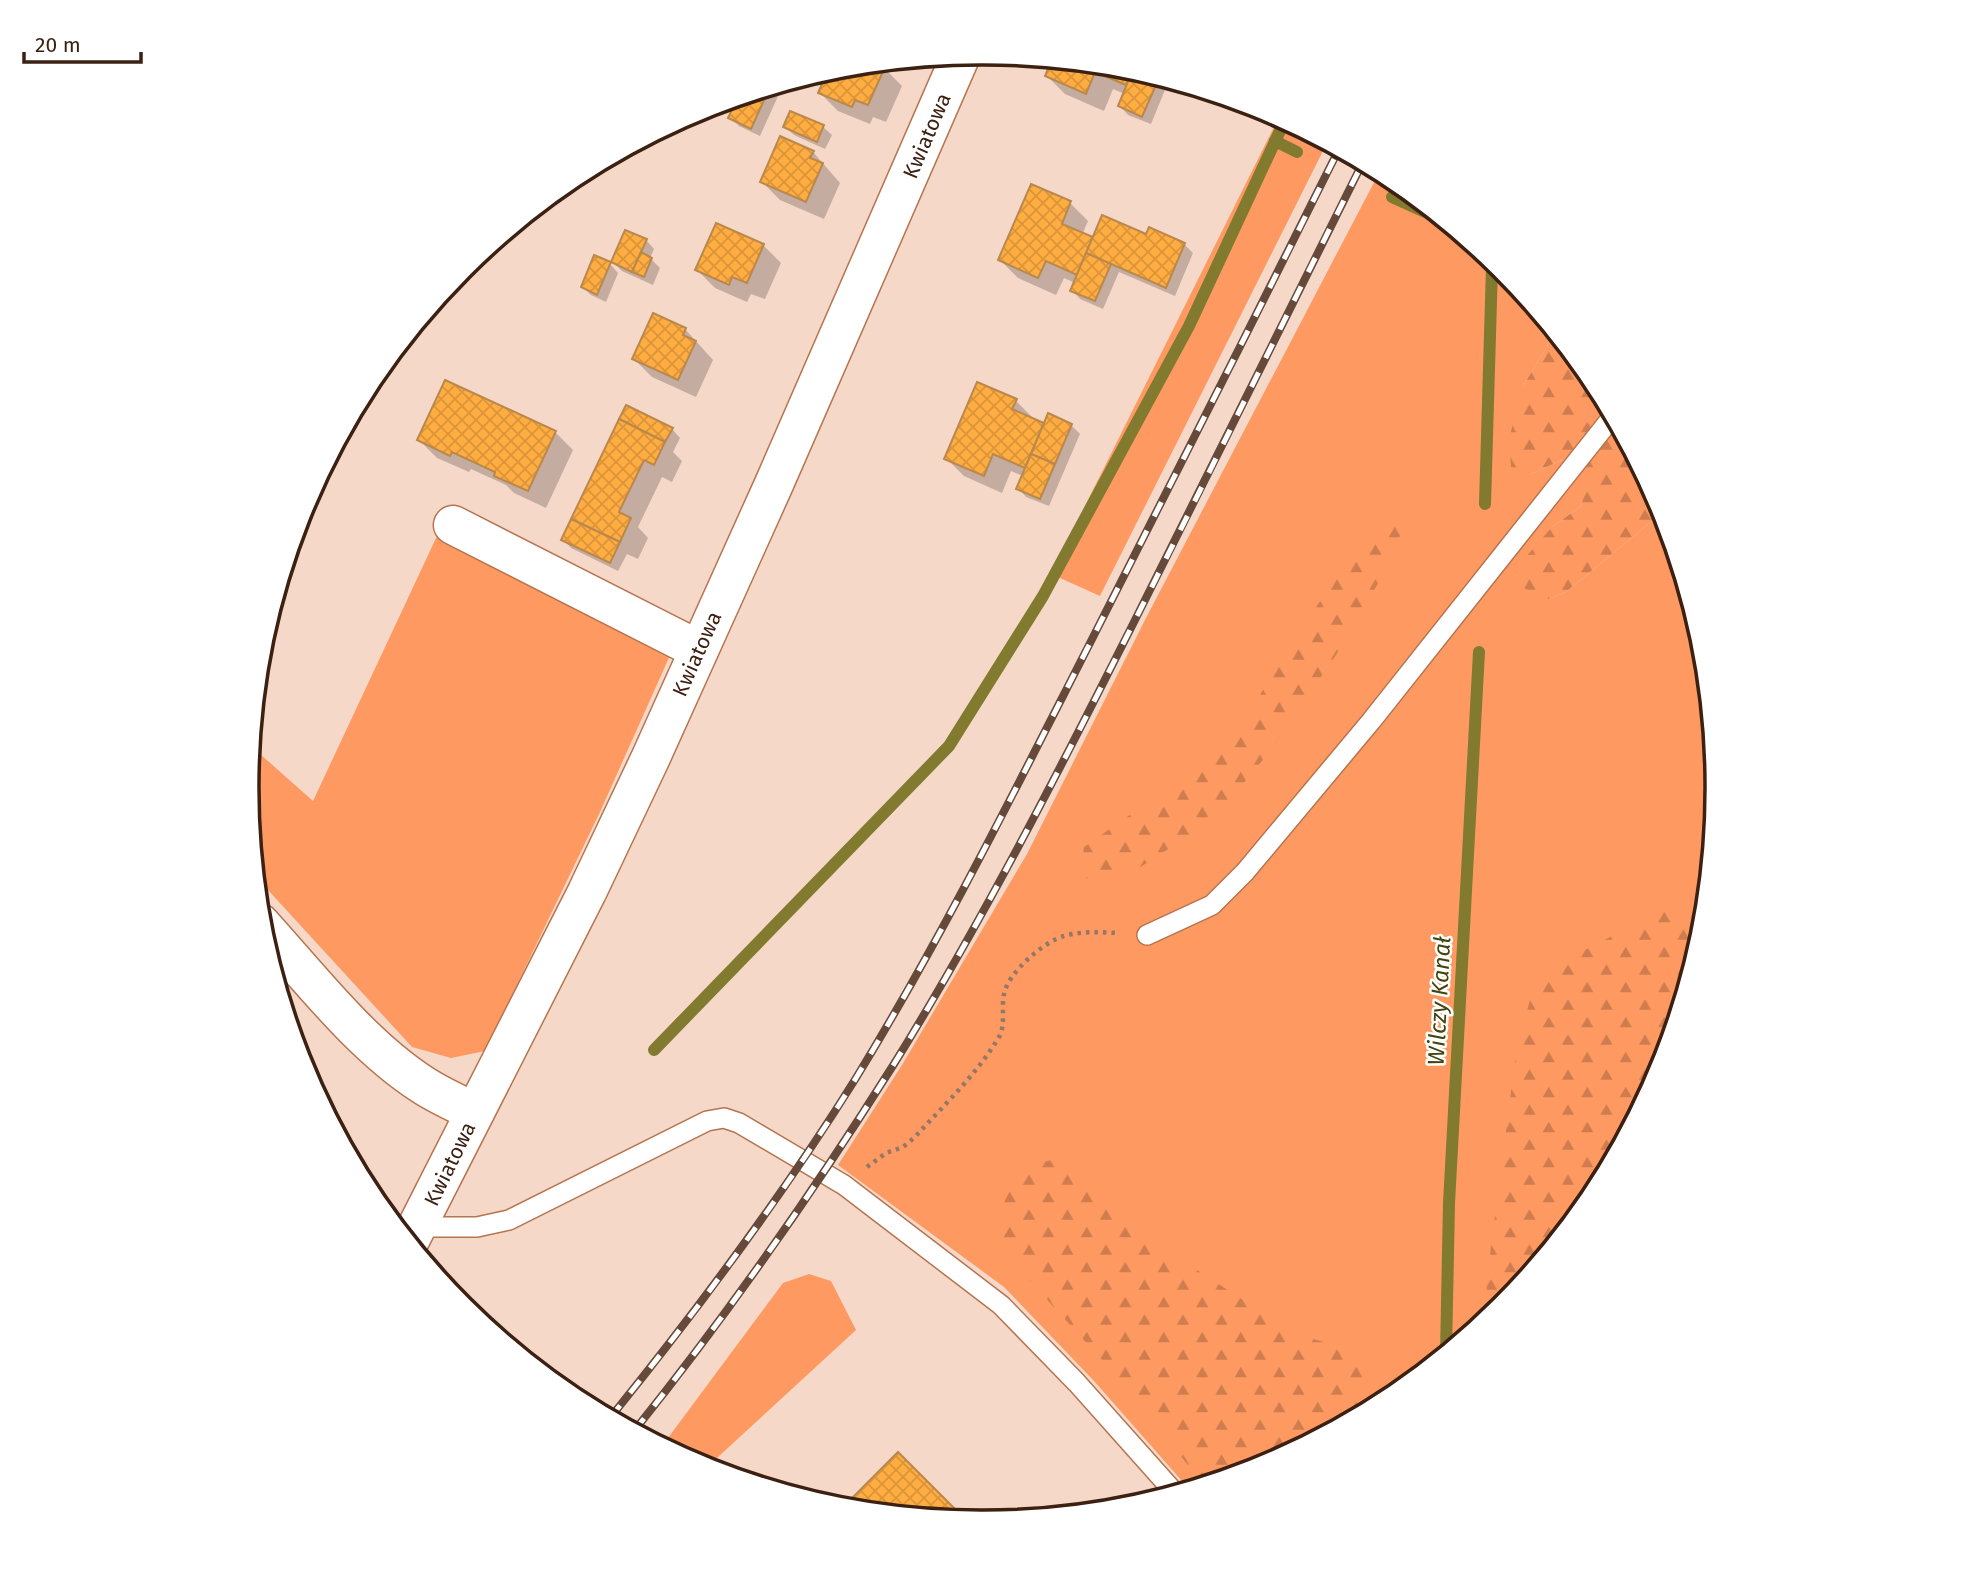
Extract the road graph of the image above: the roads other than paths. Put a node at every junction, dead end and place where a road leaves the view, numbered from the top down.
1 (956, 66) edge
2 (1607, 424) edge
3 (453, 525) dead end
4 (699, 650) junction
5 (1147, 935) road end
6 (276, 940) edge
7 (475, 1112) junction
8 (415, 1234) edge
9 (415, 1235) edge
10 (1169, 1486) edge

1 - 4 street, Kwiatowa
2 - 5 lane
3 - 4 street
4 - 7 street, Kwiatowa
6 - 7 street
7 - 8 street, Kwiatowa
9 - 10 lane

